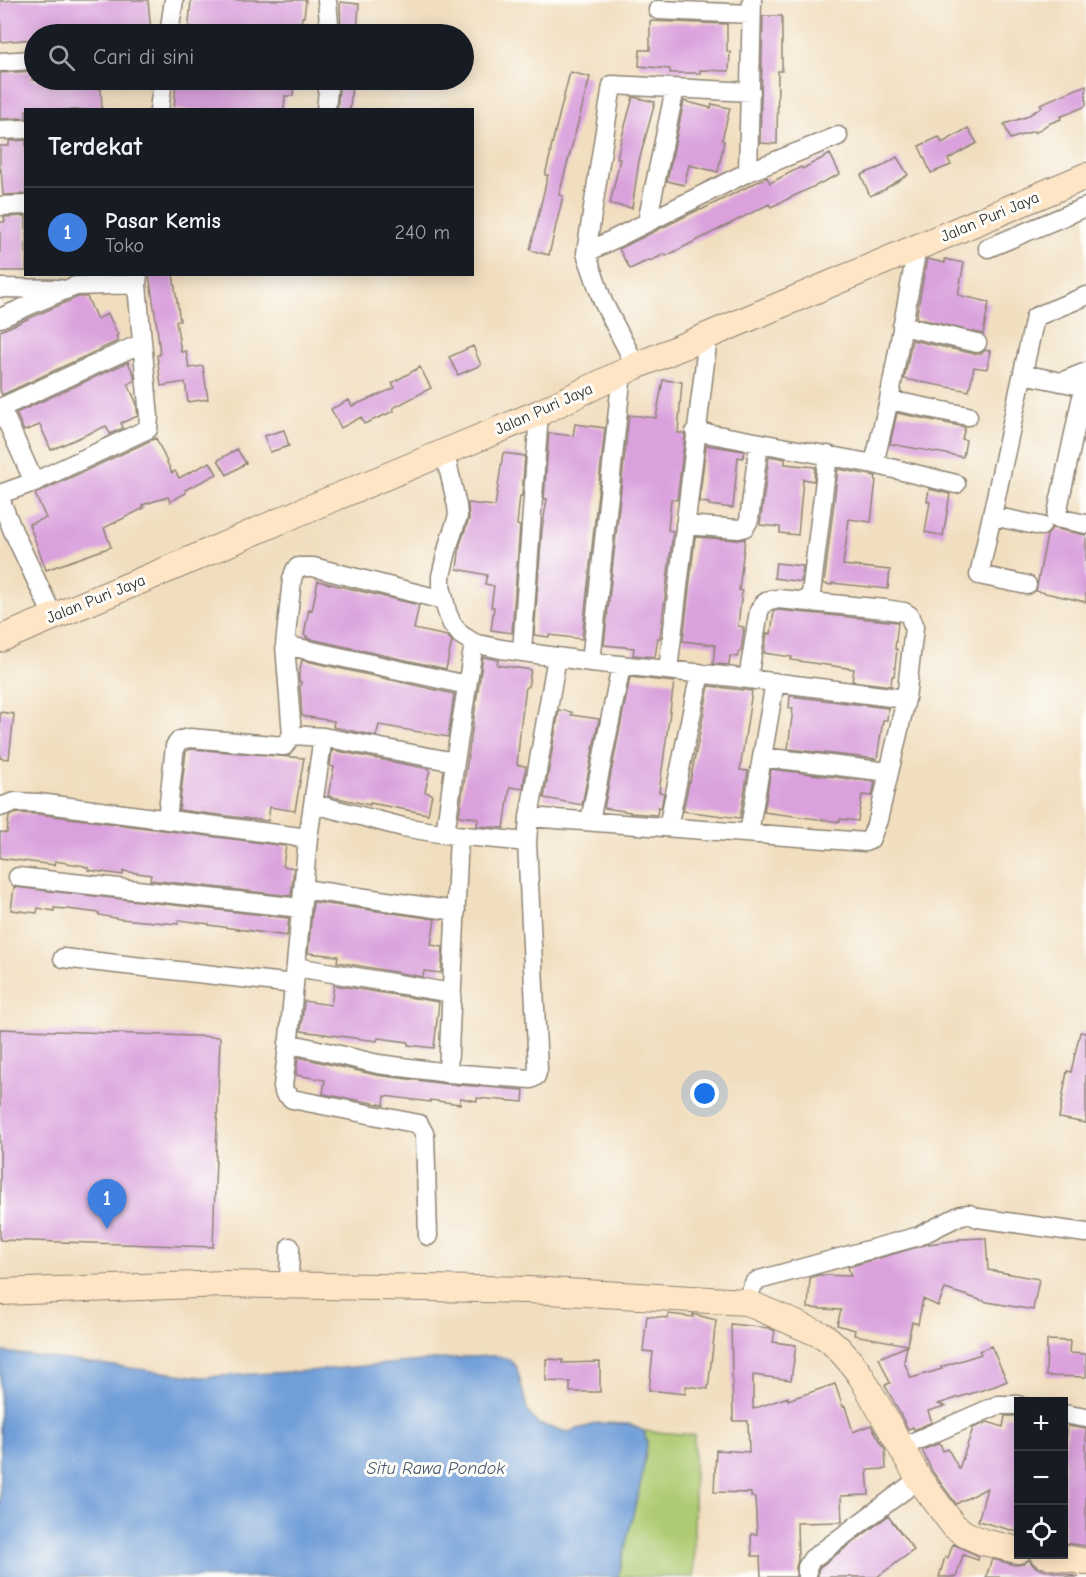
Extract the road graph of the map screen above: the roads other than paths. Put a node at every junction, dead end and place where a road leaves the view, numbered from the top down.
1 (174, 0) edge
2 (327, 0) edge
3 (751, 7) edge
4 (658, 10) dead end
5 (170, 24) edge
6 (329, 24) edge
7 (24, 61) edge
8 (0, 62) edge
9 (675, 89) junction
10 (162, 90) edge
11 (328, 90) edge
12 (751, 92) junction
13 (159, 108) edge
14 (326, 108) edge
15 (24, 129) edge
16 (0, 130) edge
17 (838, 136) dead end
18 (748, 172) junction
19 (1086, 176) edge
20 (24, 205) edge
21 (0, 206) edge
22 (1086, 207) edge
23 (646, 222) junction
24 (917, 248) junction
25 (988, 248) dead end
26 (586, 253) junction
27 (138, 279) edge
28 (0, 288) edge
29 (65, 290) junction
30 (1086, 296) edge
31 (0, 318) edge
32 (902, 326) junction
33 (708, 337) junction
34 (142, 343) junction
35 (976, 343) dead end
36 (628, 362) junction
37 (1023, 374) junction
38 (1085, 382) edge
39 (889, 400) junction
40 (0, 408) edge
41 (539, 413) junction
42 (968, 416) dead end
43 (695, 431) junction
44 (759, 443) junction
45 (445, 453) junction
46 (828, 455) junction
47 (1078, 455) edge
48 (874, 464) junction
49 (34, 482) junction
50 (956, 484) dead end
51 (0, 494) edge
52 (0, 499) edge
53 (992, 516) junction
54 (1086, 524) edge
55 (685, 525) junction
56 (1041, 526) dead end
57 (1027, 585) dead end
58 (443, 600) junction
59 (810, 602) junction
60 (48, 607) junction
61 (0, 639) edge
62 (474, 644) junction
63 (285, 645) junction
64 (522, 652) junction
65 (557, 657) junction
66 (591, 662) junction
67 (621, 666) junction
68 (668, 670) junction
69 (700, 673) junction
70 (748, 679) junction
71 (775, 682) junction
72 (467, 686) junction
73 (906, 699) junction
74 (292, 735) junction
75 (323, 737) junction
76 (762, 757) junction
77 (455, 762) junction
78 (889, 772) junction
79 (314, 804) junction
80 (0, 807) edge
81 (530, 816) junction
82 (168, 820) junction
83 (590, 821) junction
84 (668, 827) junction
85 (749, 833) junction
86 (452, 835) junction
87 (308, 838) junction
88 (526, 842) junction
89 (18, 878) dead end
90 (303, 889) junction
91 (301, 908) junction
92 (456, 911) junction
93 (63, 958) dead end
94 (295, 976) junction
95 (452, 993) junction
96 (288, 1043) junction
97 (448, 1073) junction
98 (1086, 1233) edge
99 (428, 1236) dead end
100 (290, 1247) dead end
101 (289, 1285) junction
102 (0, 1292) edge
103 (746, 1302) junction
104 (1014, 1405) edge
105 (1068, 1415) edge
106 (1086, 1418) edge
107 (902, 1447) junction
108 (919, 1479) junction
109 (1014, 1549) edge
110 (1068, 1559) edge
111 (1086, 1562) edge
112 (807, 1577) edge

1 - 5 street
2 - 6 street
3 - 4 street
3 - 12 street
7 - 8 street
9 - 12 street
9 - 23 street
9 - 26 street
10 - 13 street
11 - 14 street
12 - 18 street
15 - 16 street
17 - 18 street
18 - 23 street
19 - 24 street, Jalan Puri Jaya
20 - 21 street
22 - 25 street
23 - 26 street
24 - 32 street
24 - 33 street, Jalan Puri Jaya
26 - 36 street
27 - 29 street
27 - 34 street
28 - 29 street
29 - 31 street
30 - 37 street
32 - 35 street
32 - 39 street
33 - 36 street, Jalan Puri Jaya
33 - 43 street
34 - 40 street
34 - 49 street
36 - 41 street, Jalan Puri Jaya
36 - 66 street
37 - 38 street
37 - 53 street
38 - 47 street
39 - 42 street
39 - 48 street
40 - 49 street
41 - 45 street, Jalan Puri Jaya
41 - 64 street
43 - 44 street
43 - 55 street
44 - 46 street
44 - 55 street
45 - 58 street
45 - 60 street, Jalan Puri Jaya
46 - 48 street
46 - 59 street
47 - 54 street
48 - 50 street
49 - 51 street
52 - 60 street
53 - 56 street
53 - 57 street
55 - 68 street
58 - 62 street
58 - 63 street
59 - 70 street
59 - 73 street
60 - 61 street, Jalan Puri Jaya
62 - 64 street
62 - 72 street
63 - 72 street
63 - 74 street
64 - 65 street
65 - 66 street
65 - 81 street
66 - 67 street
67 - 68 street
67 - 83 street
68 - 69 street
69 - 70 street
69 - 84 street
70 - 71 street
71 - 73 street
71 - 76 street
72 - 77 street
73 - 78 street
74 - 75 street
74 - 82 street
75 - 77 street
75 - 79 street
76 - 78 street
76 - 85 street
77 - 86 street
78 - 85 street
79 - 86 street
79 - 87 street
80 - 82 street
81 - 83 street
81 - 88 street
82 - 87 street
83 - 84 street
84 - 85 street
86 - 88 street
86 - 92 street
87 - 90 street
88 - 97 street
89 - 91 street
90 - 91 street
90 - 92 street
91 - 94 street
92 - 95 street
93 - 94 street
94 - 95 street
94 - 96 street
95 - 97 street
96 - 97 street
96 - 99 street
98 - 103 street
100 - 101 street
101 - 102 street
101 - 103 street
103 - 107 street
104 - 107 street
105 - 106 street
107 - 108 street
108 - 109 street
108 - 112 street
110 - 111 street

